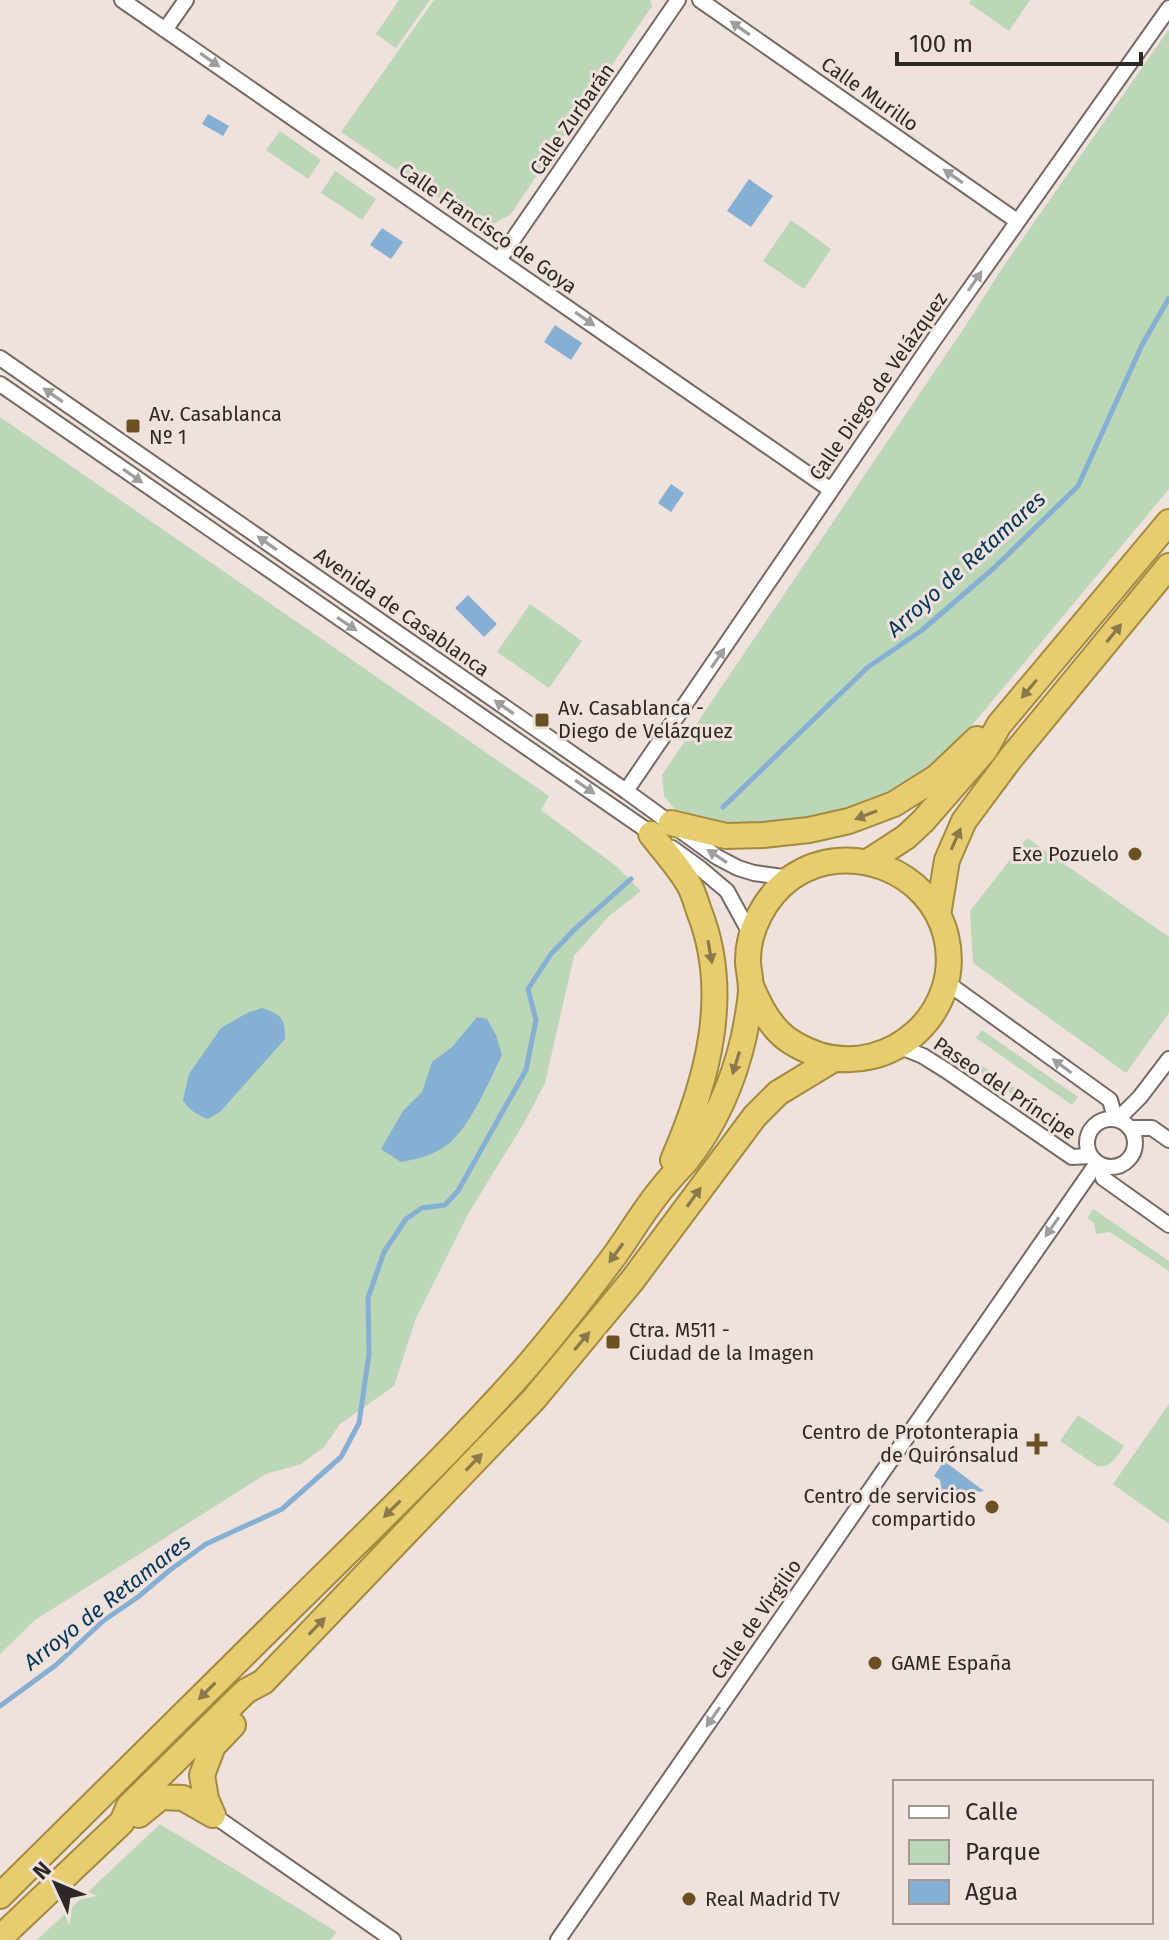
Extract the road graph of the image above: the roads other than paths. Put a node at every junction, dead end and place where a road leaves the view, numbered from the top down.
1 (122, 0) edge
2 (186, 0) edge
3 (678, 0) edge
4 (700, 0) edge
5 (1169, 8) edge
6 (165, 30) junction
7 (1017, 221) junction
8 (499, 260) junction
9 (0, 358) edge
10 (0, 384) edge
11 (831, 490) junction
12 (1169, 522) edge
13 (1169, 566) edge
14 (999, 725) junction
15 (626, 791) junction
16 (661, 828) junction
17 (869, 861) junction
18 (791, 878) junction
19 (938, 915) junction
20 (751, 935) junction
21 (946, 982) junction
22 (751, 986) junction
23 (898, 1046) junction
24 (834, 1059) junction
25 (1169, 1059) edge
26 (1121, 1122) junction
27 (1169, 1140) edge
28 (1096, 1162) junction
29 (661, 1189) junction
30 (1169, 1225) edge
31 (263, 1682) junction
32 (213, 1815) junction
33 (122, 1822) junction
34 (0, 1896) edge
35 (0, 1938) edge
36 (393, 1940) edge
37 (558, 1940) edge

1 - 6 street, Calle Francisco de Goya
2 - 6 street
3 - 8 street, Calle Zurbarán
7 -> 4 street, Calle Murillo
5 - 7 street, Calle Diego de Velázquez
6 -> 8 street, Calle Francisco de Goya
11 -> 7 street, Calle Diego de Velázquez
8 -> 11 street, Calle Francisco de Goya
15 -> 9 street, Avenida de Casablanca
10 -> 16 street, Avenida de Casablanca
15 -> 11 street, Calle Diego de Velázquez
12 -> 14 highway
19 -> 13 highway
14 -> 16 highway
14 - 17 highway
15 - 16 street, Avenida de Casablanca
18 -> 16 street, Avenida de Casablanca
16 - 20 street, Avenida de Casablanca
16 -> 29 highway
17 - 18 highway
17 - 19 highway
18 - 20 highway
19 - 21 highway
20 - 22 highway
21 - 23 highway
26 -> 21 street
22 - 24 highway
22 -> 29 highway
23 - 24 highway
23 - 28 street, Paseo del Príncipe
31 -> 24 highway
25 - 26 street
26 - 27 street
26 - 28 street
26 - 28 street
28 - 30 street
28 -> 37 street, Calle de Virgilio
29 -> 34 highway
31 - 32 highway
31 - 33 highway
32 - 33 highway
32 - 36 street
33 - 35 highway

